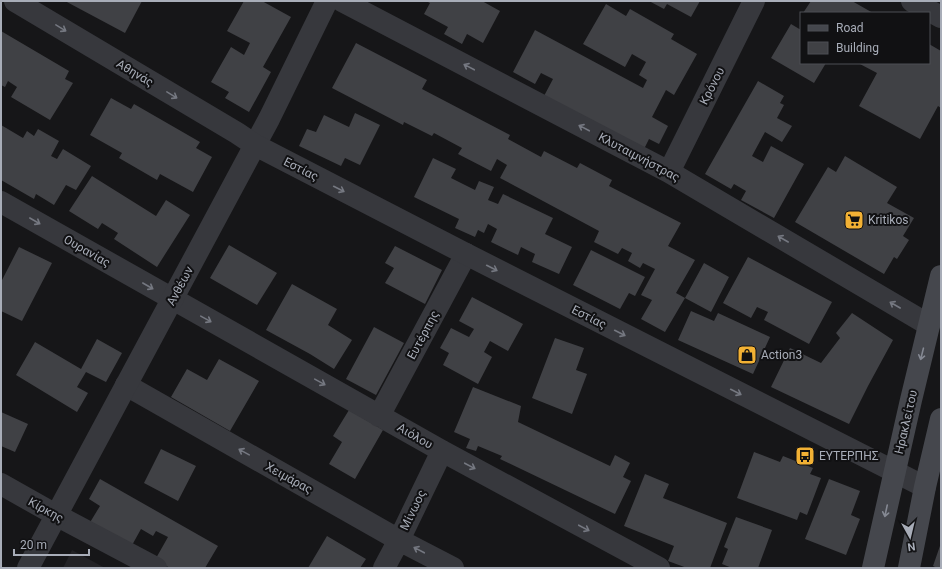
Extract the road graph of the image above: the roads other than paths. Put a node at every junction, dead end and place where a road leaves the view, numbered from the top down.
1 (327, 1) edge
2 (342, 1) edge
3 (754, 1) edge
4 (912, 1) edge
5 (28, 4) edge
6 (941, 17) edge
7 (255, 145) junction
8 (669, 172) junction
9 (1, 202) edge
10 (466, 254) junction
11 (941, 276) edge
12 (172, 300) junction
13 (929, 325) junction
14 (126, 386) junction
15 (379, 416) junction
16 (941, 419) edge
17 (442, 451) junction
18 (894, 472) junction
19 (1, 484) edge
20 (925, 487) junction
21 (56, 515) junction
22 (399, 540) junction
23 (28, 568) edge
24 (156, 568) edge
25 (384, 568) edge
26 (453, 568) edge
27 (659, 568) edge
28 (873, 568) edge
29 (909, 568) edge

1 - 7 street, Ανθέων
8 -> 2 street, Κλυταιμνήστρας
3 - 8 street, Κρόνου
4 - 6 street
5 -> 7 street, Αθηνάς
7 -> 10 street, Εστίας
7 - 12 street, Ανθέων
13 -> 8 street, Κλυταιμνήστρας
9 -> 12 street, Ουρανίας
10 - 15 street, Ευτέρπης
10 -> 18 street, Εστίας
11 - 13 main road, Ηρακλείτου
12 - 14 street, Ανθέων
12 -> 15 street, Αιόλου
13 -> 18 main road, Ηρακλείτου
14 - 21 street, Ανθέων
22 -> 14 street, Χειμάρας
15 - 17 street, Αιόλου
16 - 20 main road
17 - 22 street, Μίνωος
17 -> 27 street, Αιόλου
18 - 20 street, Εστίας
18 -> 28 main road, Ηρακλείτου
19 - 21 street, Κίρκης
20 - 29 main road
21 - 23 street, Ανθέων
21 - 24 street, Κίρκης
22 - 25 street, Μίνωος
26 -> 22 street, Χειμάρας

